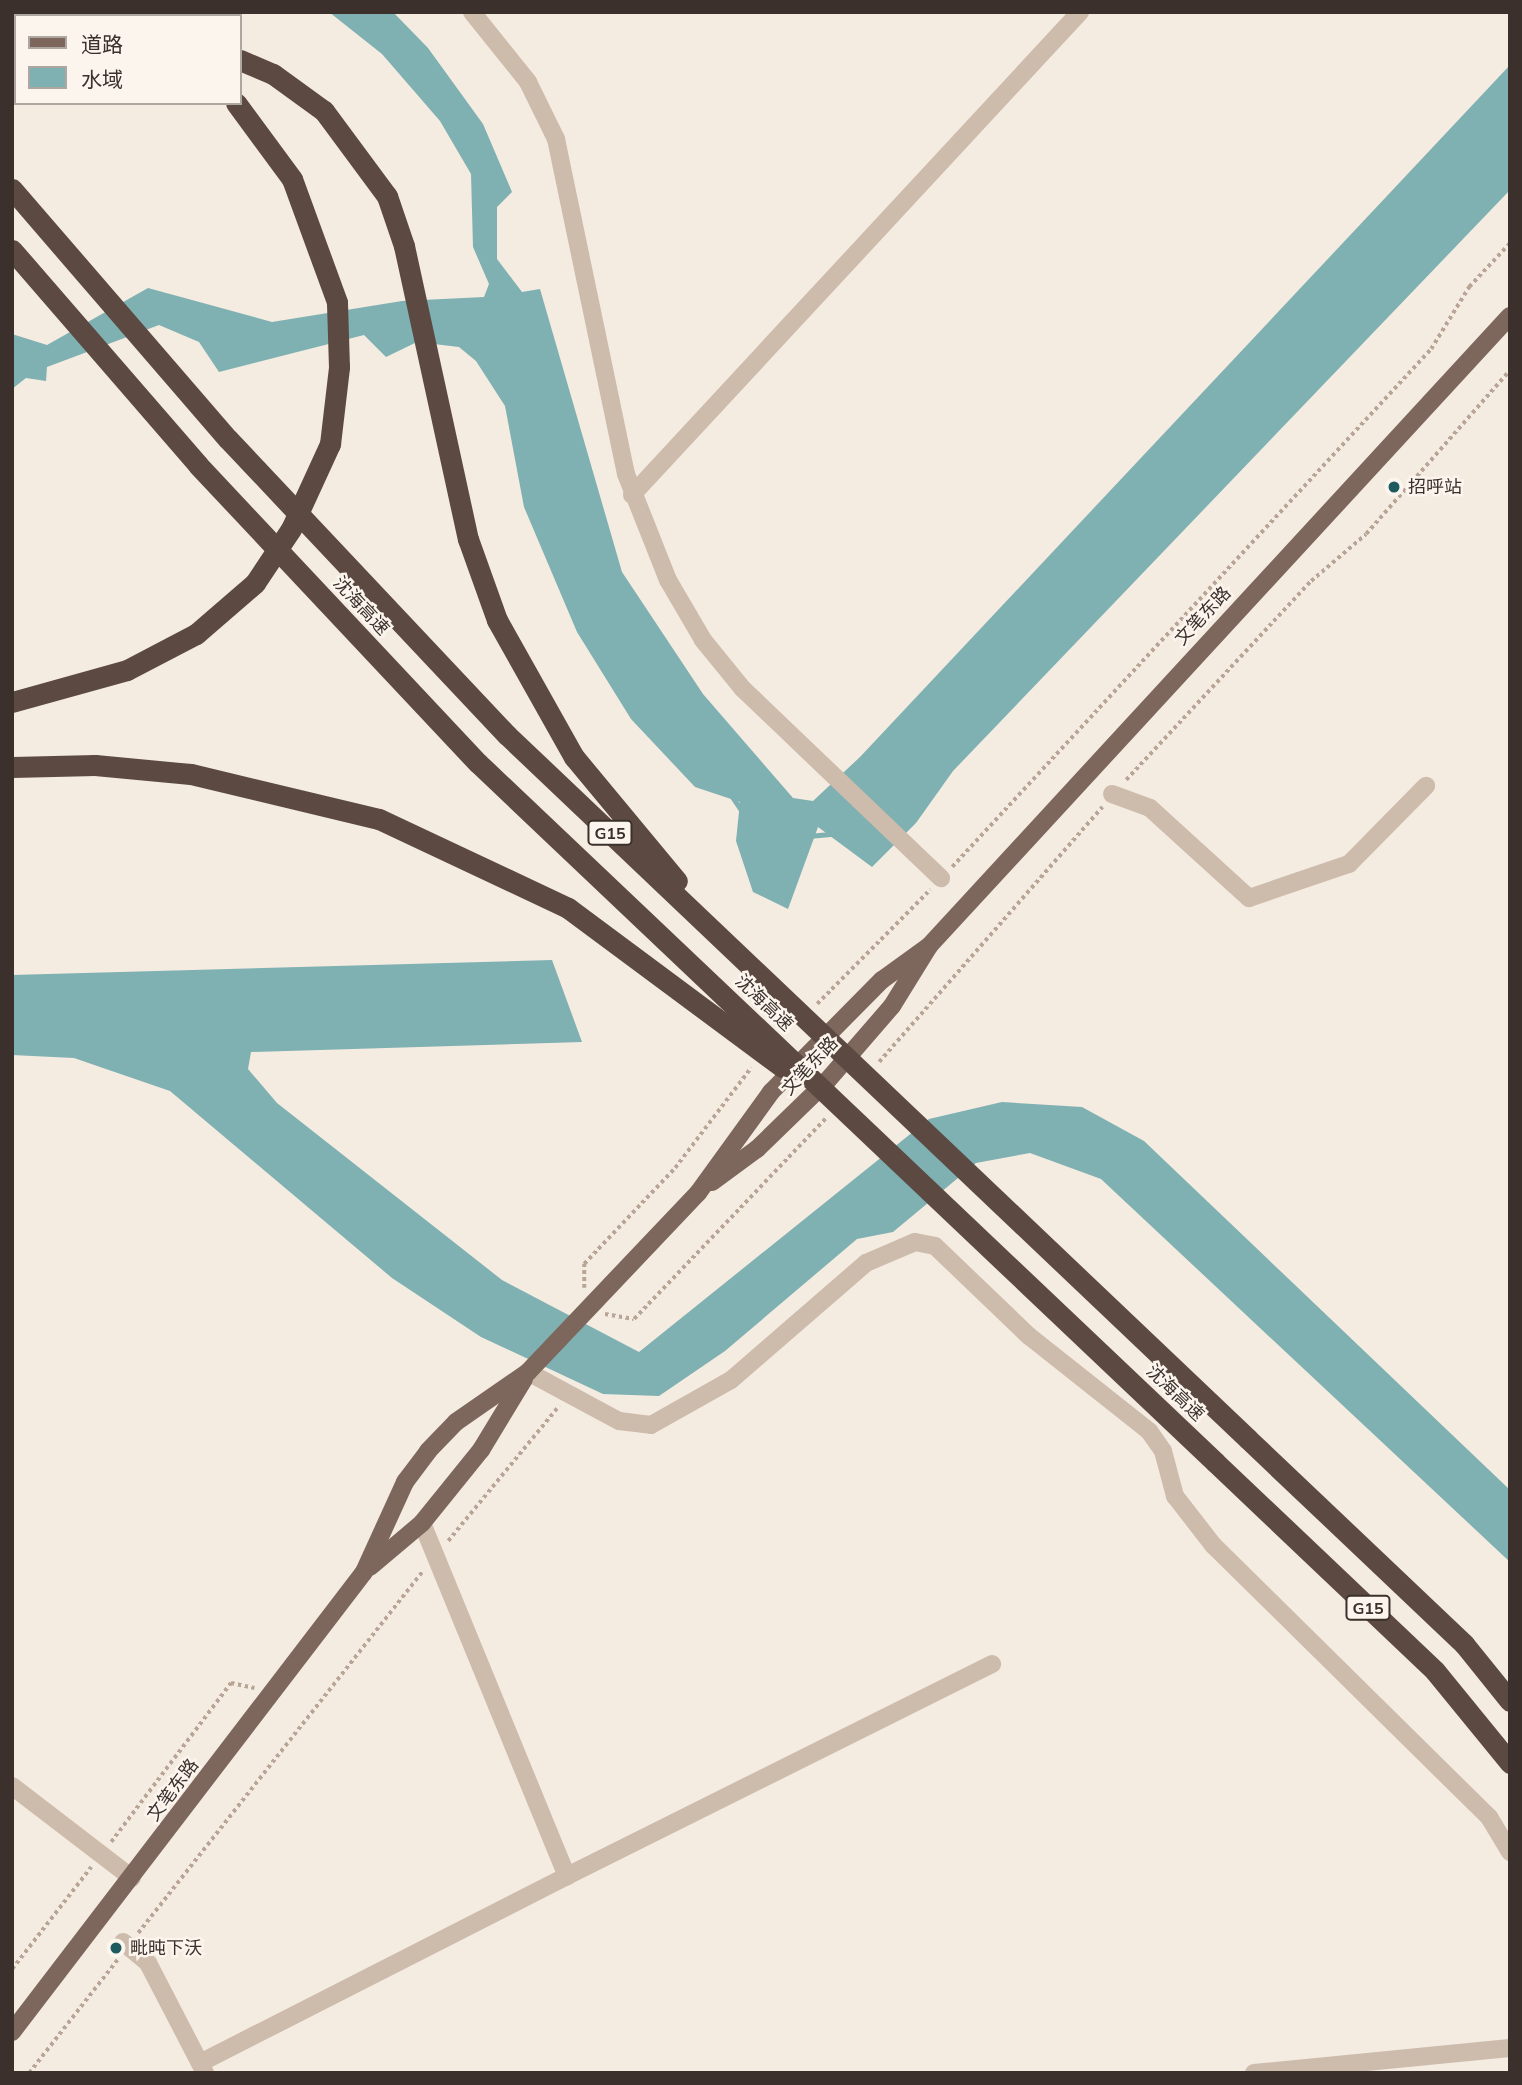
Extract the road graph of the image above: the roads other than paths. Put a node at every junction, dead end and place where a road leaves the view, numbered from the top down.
1 (472, 12) edge
2 (1080, 12) edge
3 (242, 61) edge
4 (237, 105) edge
5 (12, 189) edge
6 (12, 250) edge
7 (1510, 317) edge
8 (632, 495) junction
9 (12, 702) edge
10 (12, 767) edge
11 (1426, 786) dead end
12 (1112, 794) road end
13 (942, 878) road end
14 (929, 946) junction
15 (869, 1073) junction
16 (856, 1121) junction
17 (698, 1192) junction
18 (528, 1372) junction
19 (422, 1523) junction
20 (364, 1572) junction
21 (992, 1664) dead end
22 (1510, 1700) edge
23 (1510, 1763) edge
24 (12, 1786) edge
25 (1510, 1852) edge
26 (567, 1876) junction
27 (132, 1878) junction
28 (125, 1944) road end
29 (12, 2032) edge
30 (1510, 2048) edge
31 (203, 2068) edge
32 (1254, 2073) edge

1 - 8 street
2 - 8 street
3 - 15 highway, bridge
4 - 9 highway
5 - 15 highway, 沈海高速 / G15, bridge
6 - 16 highway, 沈海高速 / G15, bridge
7 - 14 main road, 文笔东路
8 - 13 street
10 - 16 highway, bridge
11 - 12 street
14 - 17 main road, 文笔东路
14 - 17 main road, 文笔东路
15 - 22 highway, 沈海高速 / G15, bridge
16 - 23 highway, 沈海高速 / G15, bridge
17 - 18 main road, 文笔东路
18 - 19 main road, 文笔东路
18 - 20 main road, 文笔东路
18 - 25 street
19 - 20 main road, 文笔东路
19 - 26 street
20 - 27 main road, 文笔东路
21 - 26 street
24 - 27 street
26 - 31 street
27 - 29 main road, 文笔东路
28 - 31 street
30 - 32 street

